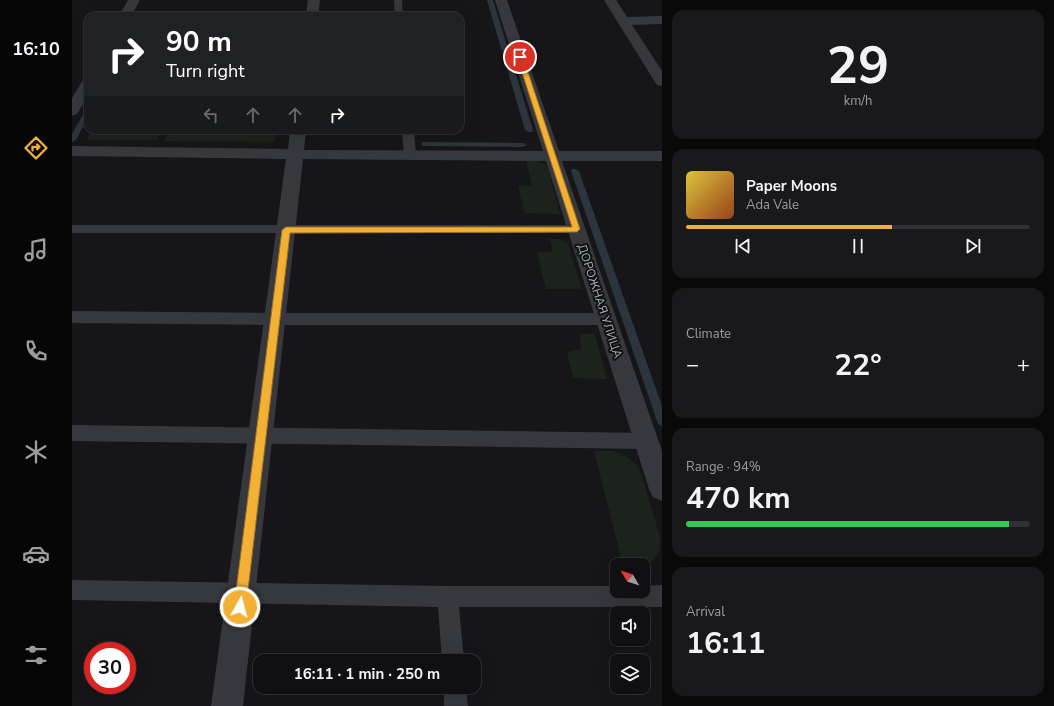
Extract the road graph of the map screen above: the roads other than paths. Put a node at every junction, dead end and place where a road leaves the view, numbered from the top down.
1 (134, 0) edge
2 (314, 0) edge
3 (398, 0) edge
4 (501, 0) edge
5 (610, 0) edge
6 (127, 12) edge
7 (312, 12) edge
8 (399, 12) edge
9 (662, 20) edge
10 (624, 21) junction
11 (662, 82) edge
12 (84, 92) edge
13 (72, 111) edge
14 (298, 134) edge
15 (408, 134) edge
16 (72, 151) edge
17 (295, 155) junction
18 (410, 156) junction
19 (662, 156) edge
20 (553, 157) junction
21 (72, 229) edge
22 (577, 229) junction
23 (286, 230) junction
24 (72, 317) edge
25 (275, 319) junction
26 (606, 319) junction
27 (72, 434) edge
28 (261, 435) junction
29 (646, 441) junction
30 (662, 489) edge
31 (72, 590) edge
32 (241, 593) junction
33 (662, 596) edge
34 (448, 597) junction
35 (452, 654) edge
36 (455, 694) edge
37 (227, 706) edge
38 (456, 706) edge

1 - 6 street
2 - 7 street
3 - 8 lane
4 - 20 street, ДОРОЖНАЯ УЛИЦА
5 - 10 street
9 - 10 street
10 - 11 street
12 - 13 street
14 - 17 street
15 - 18 lane
16 - 17 street
17 - 18 street
17 - 23 street
18 - 20 street
19 - 20 street
20 - 22 street, ДОРОЖНАЯ УЛИЦА
21 - 23 lane
22 - 23 lane
22 - 26 street, ДОРОЖНАЯ УЛИЦА
23 - 25 street
24 - 25 lane
25 - 26 lane
25 - 28 street
26 - 29 street, ДОРОЖНАЯ УЛИЦА
27 - 28 lane
28 - 29 lane
28 - 32 street
29 - 30 street, ДОРОЖНАЯ УЛИЦА
31 - 32 lane
32 - 34 lane
32 - 37 street
33 - 34 lane
34 - 35 lane
36 - 38 lane

